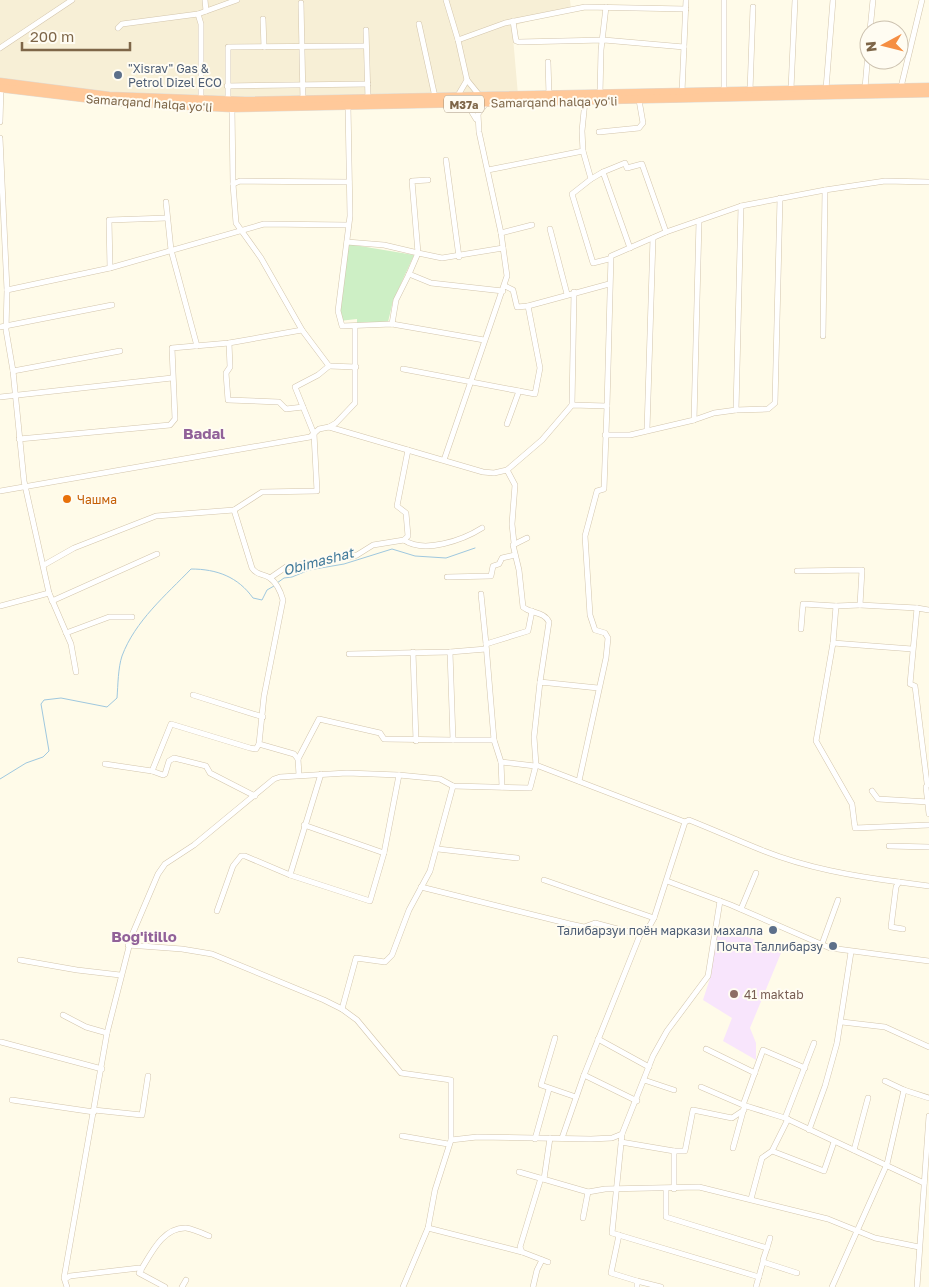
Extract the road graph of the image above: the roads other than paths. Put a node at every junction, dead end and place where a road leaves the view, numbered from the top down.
1 (72, 0) edge
2 (204, 0) edge
3 (237, 0) edge
4 (446, 0) edge
5 (686, 0) edge
6 (724, 0) edge
7 (795, 0) edge
8 (833, 0) edge
9 (873, 0) edge
10 (922, 0) edge
11 (301, 3) dead end
12 (606, 7) junction
13 (753, 7) dead end
14 (686, 9) junction
15 (206, 11) junction
16 (198, 14) junction
17 (264, 19) dead end
18 (871, 20) edge
19 (513, 21) junction
20 (420, 24) dead end
21 (118, 28) dead end
22 (366, 30) dead end
23 (458, 40) junction
24 (604, 40) junction
25 (264, 46) junction
26 (302, 46) junction
27 (366, 46) junction
28 (684, 47) junction
29 (0, 48) edge
30 (548, 62) dead end
31 (867, 70) edge
32 (467, 80) junction
33 (368, 84) junction
34 (302, 85) junction
35 (0, 86) edge
36 (227, 86) junction
37 (902, 87) junction
38 (929, 87) edge
39 (865, 88) junction
40 (826, 89) junction
41 (750, 90) junction
42 (791, 90) junction
43 (724, 91) junction
44 (682, 92) junction
45 (929, 93) edge
46 (600, 94) junction
47 (480, 96) junction
48 (435, 97) junction
49 (547, 97) junction
50 (368, 99) junction
51 (201, 100) junction
52 (303, 100) junction
53 (458, 100) junction
54 (638, 100) junction
55 (585, 101) junction
56 (152, 102) junction
57 (380, 102) junction
58 (486, 103) junction
59 (230, 104) junction
60 (348, 106) junction
61 (0, 122) edge
62 (478, 124) junction
63 (599, 132) dead end
64 (0, 138) edge
65 (583, 151) junction
66 (446, 160) dead end
67 (488, 170) junction
68 (603, 172) junction
69 (591, 179) junction
70 (428, 180) dead end
71 (349, 182) junction
72 (929, 182) edge
73 (233, 184) junction
74 (825, 190) junction
75 (780, 198) junction
76 (166, 202) dead end
77 (741, 206) junction
78 (167, 218) junction
79 (699, 221) junction
80 (348, 225) junction
81 (532, 225) dead end
82 (2, 226) edge
83 (550, 229) dead end
84 (240, 232) junction
85 (666, 232) junction
86 (501, 233) junction
87 (653, 238) junction
88 (346, 242) junction
89 (503, 248) junction
90 (630, 248) junction
91 (171, 250) junction
92 (418, 253) junction
93 (459, 257) junction
94 (609, 259) junction
95 (110, 268) junction
96 (409, 274) junction
97 (609, 284) junction
98 (504, 288) junction
99 (7, 290) junction
100 (574, 292) junction
101 (567, 294) junction
102 (112, 305) dead end
103 (528, 306) junction
104 (392, 324) junction
105 (3, 326) edge
106 (355, 327) junction
107 (302, 330) junction
108 (823, 336) dead end
109 (484, 340) junction
110 (229, 343) junction
111 (197, 346) junction
112 (120, 351) dead end
113 (328, 366) junction
114 (356, 368) junction
115 (403, 369) dead end
116 (13, 371) junction
117 (172, 378) junction
118 (470, 382) junction
119 (519, 391) junction
120 (15, 395) junction
121 (0, 397) edge
122 (572, 406) junction
123 (607, 406) junction
124 (304, 407) junction
125 (736, 410) junction
126 (694, 420) junction
127 (506, 424) dead end
128 (329, 427) junction
129 (647, 430) junction
130 (314, 434) junction
131 (605, 435) junction
132 (19, 439) junction
133 (408, 450) junction
134 (444, 460) junction
135 (507, 470) junction
136 (26, 486) junction
137 (0, 491) edge
138 (234, 510) junction
139 (482, 528) dead end
140 (527, 538) dead end
141 (404, 540) junction
142 (514, 543) junction
143 (157, 554) dead end
144 (515, 555) junction
145 (44, 565) junction
146 (797, 571) dead end
147 (447, 577) dead end
148 (270, 578) junction
149 (50, 593) junction
150 (481, 594) dead end
151 (52, 601) junction
152 (860, 605) junction
153 (0, 606) edge
154 (836, 606) junction
155 (917, 608) junction
156 (929, 610) edge
157 (532, 611) junction
158 (132, 617) dead end
159 (802, 628) dead end
160 (66, 633) junction
161 (833, 643) junction
162 (486, 646) junction
163 (912, 649) junction
164 (414, 652) junction
165 (450, 652) junction
166 (349, 654) dead end
167 (76, 672) dead end
168 (540, 682) junction
169 (598, 688) junction
170 (193, 695) dead end
171 (263, 717) junction
172 (453, 740) junction
173 (494, 740) junction
174 (416, 741) junction
175 (259, 744) junction
176 (298, 759) junction
177 (501, 762) junction
178 (105, 764) dead end
179 (535, 765) junction
180 (152, 771) junction
181 (321, 774) junction
182 (298, 775) junction
183 (399, 775) junction
184 (579, 781) junction
185 (928, 782) edge
186 (453, 786) junction
187 (502, 787) junction
188 (872, 791) dead end
189 (255, 796) junction
190 (928, 802) edge
191 (929, 814) edge
192 (685, 822) junction
193 (304, 825) junction
194 (929, 825) edge
195 (889, 846) dead end
196 (929, 847) edge
197 (438, 849) junction
198 (384, 853) junction
199 (516, 858) dead end
200 (756, 873) dead end
201 (290, 875) junction
202 (544, 880) dead end
203 (667, 880) junction
204 (899, 882) junction
205 (422, 886) junction
206 (929, 886) edge
207 (838, 900) dead end
208 (720, 901) junction
209 (741, 909) junction
210 (217, 911) dead end
211 (654, 918) junction
212 (903, 929) dead end
213 (640, 935) junction
214 (822, 944) junction
215 (128, 945) junction
216 (851, 952) junction
217 (20, 960) dead end
218 (929, 961) edge
219 (120, 975) junction
220 (342, 1009) junction
221 (63, 1015) dead end
222 (842, 1022) junction
223 (108, 1033) junction
224 (555, 1038) dead end
225 (598, 1039) junction
226 (1, 1042) edge
227 (814, 1043) dead end
228 (929, 1047) edge
229 (706, 1049) dead end
230 (649, 1067) junction
231 (102, 1068) junction
232 (805, 1068) junction
233 (755, 1073) junction
234 (584, 1075) junction
235 (148, 1076) dead end
236 (644, 1080) junction
237 (885, 1081) dead end
238 (701, 1087) dead end
239 (549, 1089) junction
240 (674, 1090) dead end
241 (904, 1090) junction
242 (576, 1097) junction
243 (868, 1098) dead end
244 (929, 1098) edge
245 (12, 1100) dead end
246 (637, 1101) junction
247 (744, 1107) junction
248 (94, 1111) junction
249 (929, 1116) edge
250 (786, 1118) junction
251 (809, 1130) junction
252 (622, 1134) junction
253 (402, 1136) dead end
254 (550, 1138) junction
255 (562, 1138) junction
256 (535, 1139) junction
257 (450, 1142) junction
258 (621, 1142) junction
259 (834, 1142) junction
260 (733, 1148) dead end
261 (772, 1150) junction
262 (854, 1150) junction
263 (674, 1151) junction
264 (887, 1164) junction
265 (519, 1172) dead end
266 (542, 1179) junction
267 (926, 1181) edge
268 (666, 1189) junction
269 (674, 1189) junction
270 (616, 1190) junction
271 (588, 1192) junction
272 (751, 1199) junction
273 (584, 1218) dead end
274 (428, 1228) junction
275 (858, 1231) junction
276 (620, 1235) junction
277 (209, 1236) dead end
278 (770, 1238) dead end
279 (919, 1247) junction
280 (767, 1248) junction
281 (522, 1252) junction
282 (542, 1260) junction
283 (764, 1260) dead end
284 (548, 1262) dead end
285 (140, 1271) junction
286 (797, 1273) dead end
287 (759, 1277) junction
288 (65, 1279) junction
289 (186, 1280) dead end
290 (636, 1280) junction
291 (67, 1287) edge
292 (165, 1287) edge
293 (182, 1287) edge
294 (403, 1287) edge
295 (533, 1287) edge
296 (637, 1287) edge
297 (661, 1287) edge
298 (756, 1287) edge
299 (832, 1287) edge
300 (917, 1287) edge

1 - 29 street
2 - 15 street
3 - 15 street
4 - 23 street
5 - 14 street
6 - 43 street
7 - 42 street
8 - 40 street
9 - 18 street
10 - 37 street
11 - 26 street
12 - 14 street
12 - 19 street
12 - 24 street
13 - 41 street
14 - 28 street
15 - 16 street
16 - 21 street
16 - 51 street
17 - 25 street
19 - 23 street
19 - 24 street
20 - 48 street
22 - 27 street
23 - 32 street
24 - 28 street
24 - 46 street
25 - 26 street
25 - 36 street
26 - 27 street
26 - 34 street
27 - 33 street
28 - 44 street
30 - 49 street
31 - 39 street
32 - 47 street
32 - 53 street
33 - 34 street
33 - 50 street
34 - 36 street
34 - 52 street
35 - 56 highway, Samarqand halqa yoʻli / M37a
35 - 61 street
36 - 59 street
37 - 38 highway, Samarqand halqa yoʻli / M37a
37 - 39 highway, Samarqand halqa yoʻli / M37a
39 - 40 highway, Samarqand halqa yoʻli / M37a
40 - 42 highway, Samarqand halqa yoʻli / M37a
41 - 42 highway, Samarqand halqa yoʻli / M37a
41 - 43 highway, Samarqand halqa yoʻli / M37a
43 - 44 highway, Samarqand halqa yoʻli / M37a
44 - 46 highway, Samarqand halqa yoʻli / M37a
45 - 54 highway, Samarqand halqa yoʻli / M37a
46 - 49 highway, Samarqand halqa yoʻli / M37a
47 - 49 highway, Samarqand halqa yoʻli / M37a
47 - 53 highway, Samarqand halqa yoʻli / M37a
48 - 53 highway, Samarqand halqa yoʻli / M37a
48 - 57 highway, Samarqand halqa yoʻli / M37a
49 - 55 highway, Samarqand halqa yoʻli / M37a
49 - 58 highway, Samarqand halqa yoʻli / M37a
50 - 52 highway, Samarqand halqa yoʻli / M37a
50 - 57 highway, Samarqand halqa yoʻli / M37a
51 - 56 highway, Samarqand halqa yoʻli / M37a
51 - 59 highway, Samarqand halqa yoʻli / M37a
52 - 59 highway, Samarqand halqa yoʻli / M37a
53 - 57 highway, Samarqand halqa yoʻli / M37a
53 - 58 highway, Samarqand halqa yoʻli / M37a
53 - 62 street
54 - 55 highway, Samarqand halqa yoʻli / M37a
54 - 63 street
55 - 65 street
56 - 59 highway, Samarqand halqa yoʻli / M37a
57 - 60 highway, Samarqand halqa yoʻli / M37a
58 - 62 street
59 - 60 highway, Samarqand halqa yoʻli / M37a
59 - 73 street
60 - 71 street
62 - 67 street
64 - 82 street
65 - 67 street
65 - 69 street
66 - 93 street
67 - 86 street
68 - 69 street
68 - 85 street
68 - 90 street
69 - 94 street
70 - 92 street
71 - 73 street
71 - 80 street
72 - 74 street
73 - 84 street
74 - 75 street
74 - 108 street
75 - 77 street
75 - 125 street
76 - 78 street
77 - 79 street
77 - 125 street
78 - 91 street
78 - 95 street
79 - 85 street
79 - 126 street
80 - 84 street
80 - 88 street
81 - 86 street
82 - 99 street
83 - 101 street
84 - 91 street
84 - 107 street
85 - 87 street
86 - 89 street
87 - 90 street
87 - 129 street
88 - 92 street
88 - 106 street
89 - 93 street
89 - 98 street
90 - 94 street
91 - 95 street
91 - 111 street
92 - 93 street
92 - 96 street
94 - 97 street
95 - 99 street
96 - 98 street
96 - 104 street
97 - 100 street
97 - 123 street
98 - 103 street
98 - 109 street
99 - 105 street
100 - 101 street
100 - 122 street
101 - 103 street
102 - 105 street
103 - 119 street
104 - 106 street
104 - 109 street
105 - 116 street
106 - 114 street
107 - 110 street
107 - 113 street
109 - 118 street
110 - 111 street
110 - 124 street
111 - 117 street
112 - 116 street
113 - 114 street
113 - 124 street
114 - 128 street
115 - 118 street
116 - 120 street
117 - 120 street
117 - 132 street
118 - 119 street
118 - 134 street
119 - 127 street
120 - 121 street
120 - 132 street
122 - 123 street
122 - 135 street
123 - 131 street
124 - 130 street
125 - 126 street
126 - 129 street
128 - 130 street
128 - 133 street
129 - 131 street
130 - 136 street
130 - 138 street
131 - 169 street
132 - 136 street
133 - 134 street
133 - 141 street
134 - 135 street
135 - 142 street
136 - 137 street
136 - 145 street
138 - 145 street
138 - 148 street
139 - 141 street
140 - 142 street
141 - 148 street
142 - 144 street
143 - 151 street
144 - 147 street
144 - 157 street
145 - 149 street
146 - 152 street
148 - 171 street
149 - 151 street
149 - 153 street
150 - 162 street
151 - 160 street
152 - 154 street
152 - 155 street
154 - 159 street
154 - 161 street
155 - 156 street
155 - 163 street
157 - 162 street
157 - 168 street
158 - 160 street
160 - 167 street
161 - 163 street
161 - 194 street
162 - 165 street
162 - 173 street
163 - 185 street
164 - 165 street
164 - 166 street
164 - 174 street
165 - 172 street
168 - 169 street
168 - 179 street
169 - 184 street
170 - 171 street
171 - 175 street
172 - 173 street
172 - 174 street
173 - 177 street
174 - 176 street
175 - 176 street
175 - 180 street
176 - 182 street
177 - 179 street
177 - 187 street
178 - 180 street
179 - 184 street
179 - 187 street
180 - 189 street
181 - 182 street
181 - 183 street
181 - 193 street
182 - 189 street
183 - 186 street
183 - 198 street
184 - 192 street
185 - 190 street
186 - 187 street
186 - 197 street
188 - 190 street
189 - 215 street
190 - 191 street
192 - 203 street
192 - 204 street
193 - 198 street
193 - 201 street
195 - 196 street
197 - 199 street
197 - 205 street
198 - 201 street
200 - 209 street
201 - 210 street
202 - 211 street
203 - 208 street
203 - 211 street
204 - 206 street
204 - 212 street
205 - 213 street
205 - 220 street
207 - 214 street
208 - 209 street
208 - 230 street
209 - 214 street
211 - 213 street
213 - 225 street
214 - 216 street
215 - 219 street
215 - 220 street
216 - 218 street
216 - 222 street
217 - 219 street
219 - 223 street
220 - 257 street
221 - 223 street
222 - 228 street
222 - 251 street
223 - 231 street
224 - 239 street
225 - 230 street
225 - 234 street
226 - 231 street
227 - 232 street
229 - 233 street
230 - 236 street
231 - 248 street
232 - 233 street
232 - 250 street
233 - 247 street
234 - 242 street
234 - 246 street
235 - 248 street
236 - 240 street
236 - 246 street
237 - 241 street
238 - 247 street
239 - 242 street
239 - 256 street
241 - 244 street
241 - 264 street
242 - 255 street
243 - 262 street
245 - 248 street
246 - 252 street
247 - 250 street
247 - 260 street
247 - 263 street
248 - 288 street
249 - 267 street
250 - 251 street
250 - 261 street
251 - 259 street
252 - 255 street
252 - 258 street
253 - 257 street
254 - 255 street
254 - 256 street
254 - 266 street
256 - 257 street
257 - 274 street
258 - 263 street
258 - 270 street
259 - 261 street
259 - 262 street
261 - 272 street
262 - 264 street
263 - 269 street
264 - 267 street
264 - 275 street
265 - 266 street
266 - 271 street
266 - 281 street
267 - 279 street
268 - 269 street
268 - 270 street
268 - 280 street
269 - 272 street
270 - 271 street
270 - 276 street
271 - 273 street
272 - 275 street
274 - 281 street
274 - 294 street
275 - 279 street
275 - 299 street
276 - 287 street
276 - 290 street
277 - 285 street
278 - 280 street
279 - 300 street
280 - 283 street
281 - 282 street
282 - 284 street
282 - 295 street
285 - 288 street
285 - 292 street
286 - 287 street
287 - 298 street
288 - 291 street
289 - 293 street
290 - 296 street
290 - 297 street

